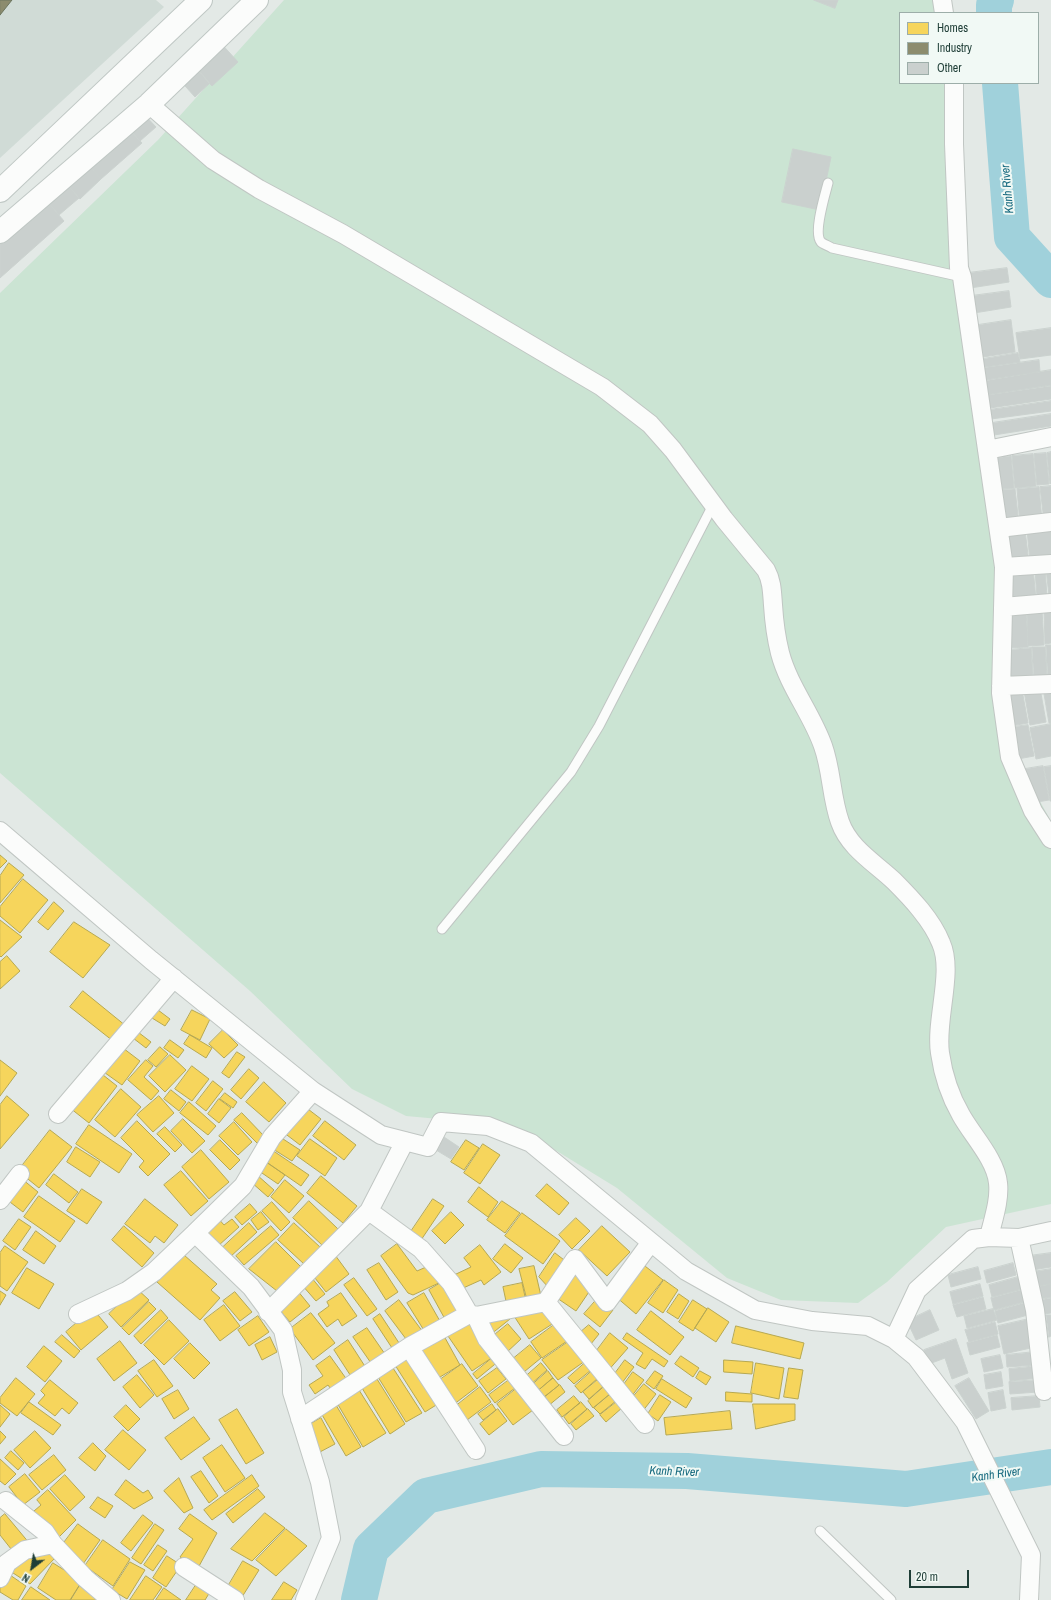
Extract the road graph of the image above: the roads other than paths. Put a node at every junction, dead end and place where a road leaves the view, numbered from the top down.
1 (201, 0) edge
2 (257, 0) edge
3 (942, 0) edge
4 (944, 12) edge
5 (954, 84) edge
6 (148, 104) junction
7 (828, 183) dead end
8 (0, 191) edge
9 (0, 232) edge
10 (962, 278) junction
11 (1051, 437) edge
12 (987, 450) junction
13 (713, 505) junction
14 (1051, 522) edge
15 (998, 528) junction
16 (1051, 564) edge
17 (1004, 567) junction
18 (1051, 603) edge
19 (1004, 607) junction
20 (1051, 684) edge
21 (1001, 686) junction
22 (0, 831) edge
23 (1051, 839) edge
24 (442, 929) dead end
25 (174, 978) junction
26 (313, 1091) junction
27 (58, 1114) dead end
28 (405, 1141) junction
29 (20, 1174) dead end
30 (0, 1200) edge
31 (369, 1211) junction
32 (1051, 1231) edge
33 (196, 1233) junction
34 (989, 1237) junction
35 (1019, 1238) junction
36 (651, 1242) junction
37 (546, 1302) junction
38 (268, 1312) junction
39 (78, 1314) dead end
40 (472, 1315) junction
41 (894, 1339) junction
42 (409, 1347) junction
43 (1044, 1391) dead end
44 (300, 1419) junction
45 (645, 1424) dead end
46 (564, 1436) dead end
47 (476, 1450) dead end
48 (6, 1501) dead end
49 (820, 1531) dead end
50 (53, 1544) junction
51 (184, 1567) dead end
52 (0, 1578) edge
53 (111, 1600) edge
54 (235, 1600) edge
55 (305, 1600) edge
56 (891, 1600) edge
57 (1028, 1600) edge

1 - 8 main road
2 - 6 main road
3 - 4 street
5 - 10 street
6 - 9 main road
6 - 13 street
7 - 10 lane
10 - 12 street
11 - 12 street
12 - 15 street
13 - 24 lane
13 - 34 street
14 - 15 street
15 - 17 street
16 - 17 street
17 - 19 street
18 - 19 street
19 - 21 street
20 - 21 street
21 - 23 street
22 - 25 street
25 - 26 street
25 - 27 street
26 - 28 street
26 - 33 street
28 - 31 street
28 - 36 street
29 - 30 street
31 - 38 street
31 - 40 street
32 - 35 street
33 - 38 street
33 - 39 street
34 - 35 street
34 - 41 street
35 - 43 street
36 - 37 street
36 - 41 street
37 - 40 street
37 - 45 street
38 - 44 street
40 - 42 street
40 - 46 street
41 - 57 street
42 - 44 street
42 - 47 street
44 - 55 street
48 - 50 street
49 - 56 lane
50 - 52 street
50 - 53 street
51 - 54 street

